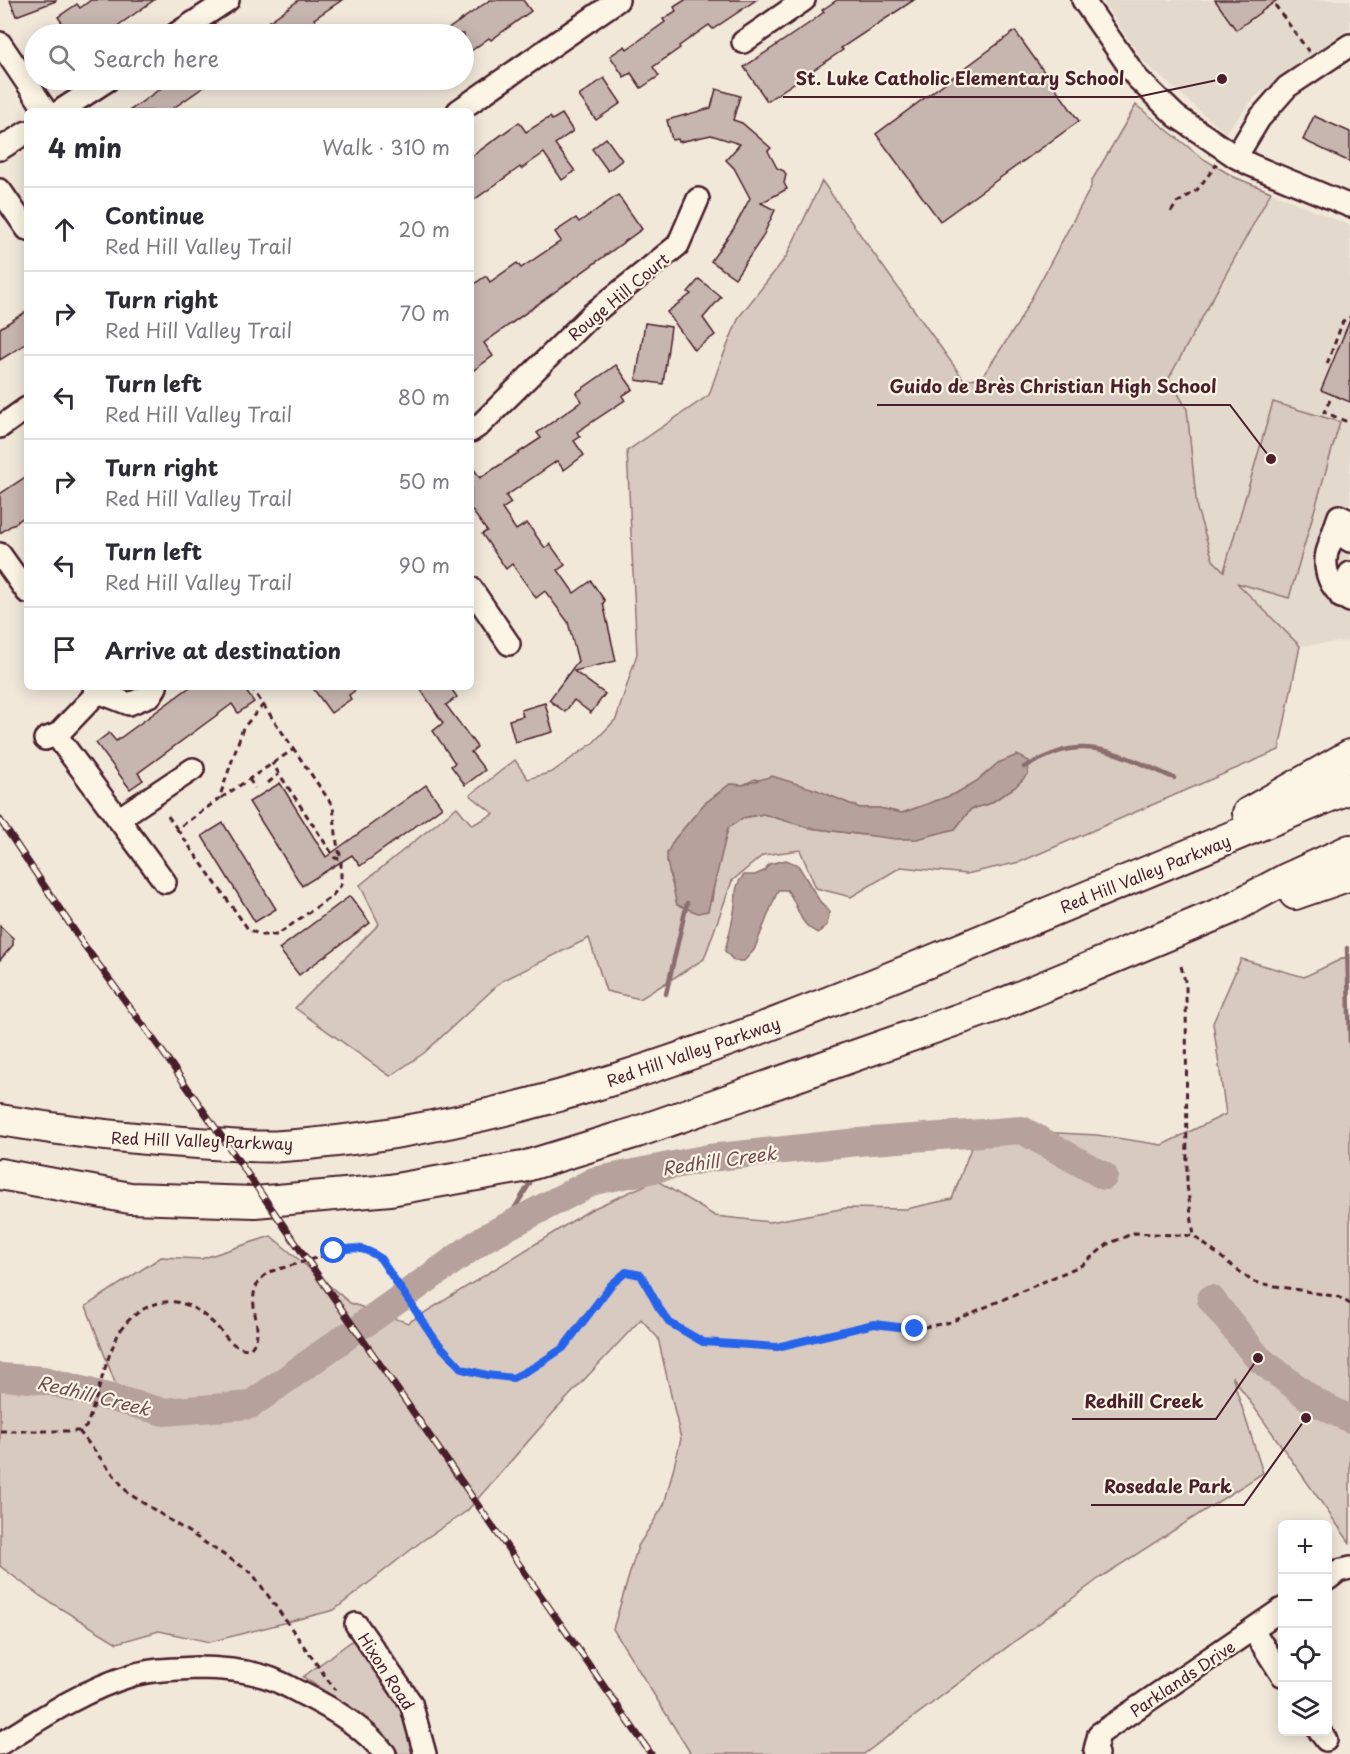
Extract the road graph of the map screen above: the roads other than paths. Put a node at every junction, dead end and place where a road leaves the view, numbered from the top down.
1 (228, 0) edge
2 (618, 0) edge
3 (804, 0) edge
4 (1083, 0) edge
5 (191, 24) edge
6 (743, 42) dead end
7 (0, 43) edge
8 (1350, 45) edge
9 (24, 78) edge
10 (32, 90) edge
11 (93, 90) edge
12 (44, 108) edge
13 (65, 108) edge
14 (462, 108) edge
15 (24, 134) edge
16 (0, 149) edge
17 (1232, 154) junction
18 (0, 190) edge
19 (698, 199) dead end
20 (1350, 206) edge
21 (24, 225) edge
22 (24, 410) edge
23 (0, 427) edge
24 (474, 429) edge
25 (1350, 521) edge
26 (1340, 542) edge
27 (0, 554) edge
28 (1350, 573) edge
29 (24, 588) edge
30 (474, 592) edge
31 (1345, 599) edge
32 (509, 644) dead end
33 (98, 690) edge
34 (101, 690) edge
35 (154, 690) edge
36 (1350, 755) edge
37 (193, 769) dead end
38 (1350, 788) edge
39 (118, 819) junction
40 (1350, 850) edge
41 (1350, 875) edge
42 (1136, 877) junction
43 (165, 882) dead end
44 (1228, 910) junction
45 (0, 1120) edge
46 (0, 1174) edge
47 (1350, 1568) edge
48 (1332, 1576) edge
49 (1278, 1613) edge
50 (356, 1624) dead end
51 (1252, 1630) junction
52 (1278, 1669) edge
53 (0, 1744) edge
54 (8, 1754) edge
55 (385, 1754) edge
56 (425, 1754) edge
57 (1097, 1754) edge

1 - 5 street
2 - 14 street
3 - 6 street
4 - 17 street
7 - 9 street
8 - 17 street
10 - 12 street
11 - 13 street
15 - 16 street
17 - 20 street
18 - 21 street
19 - 24 street, Rouge Hill Court
22 - 23 street
25 - 26 street
26 - 31 street
27 - 29 street
28 - 31 street
30 - 32 street
33 - 39 street
34 - 35 street
36 - 42 highway
37 - 39 street
38 - 42 highway, Red Hill Valley Parkway
39 - 43 street
40 - 44 highway
41 - 44 highway
42 - 45 highway, Red Hill Valley Parkway
44 - 46 highway
47 - 48 street
49 - 51 street, Parklands Drive
50 - 56 street, Hixon Road
51 - 52 street
51 - 57 street, Parklands Drive
53 - 54 street
53 - 55 street

